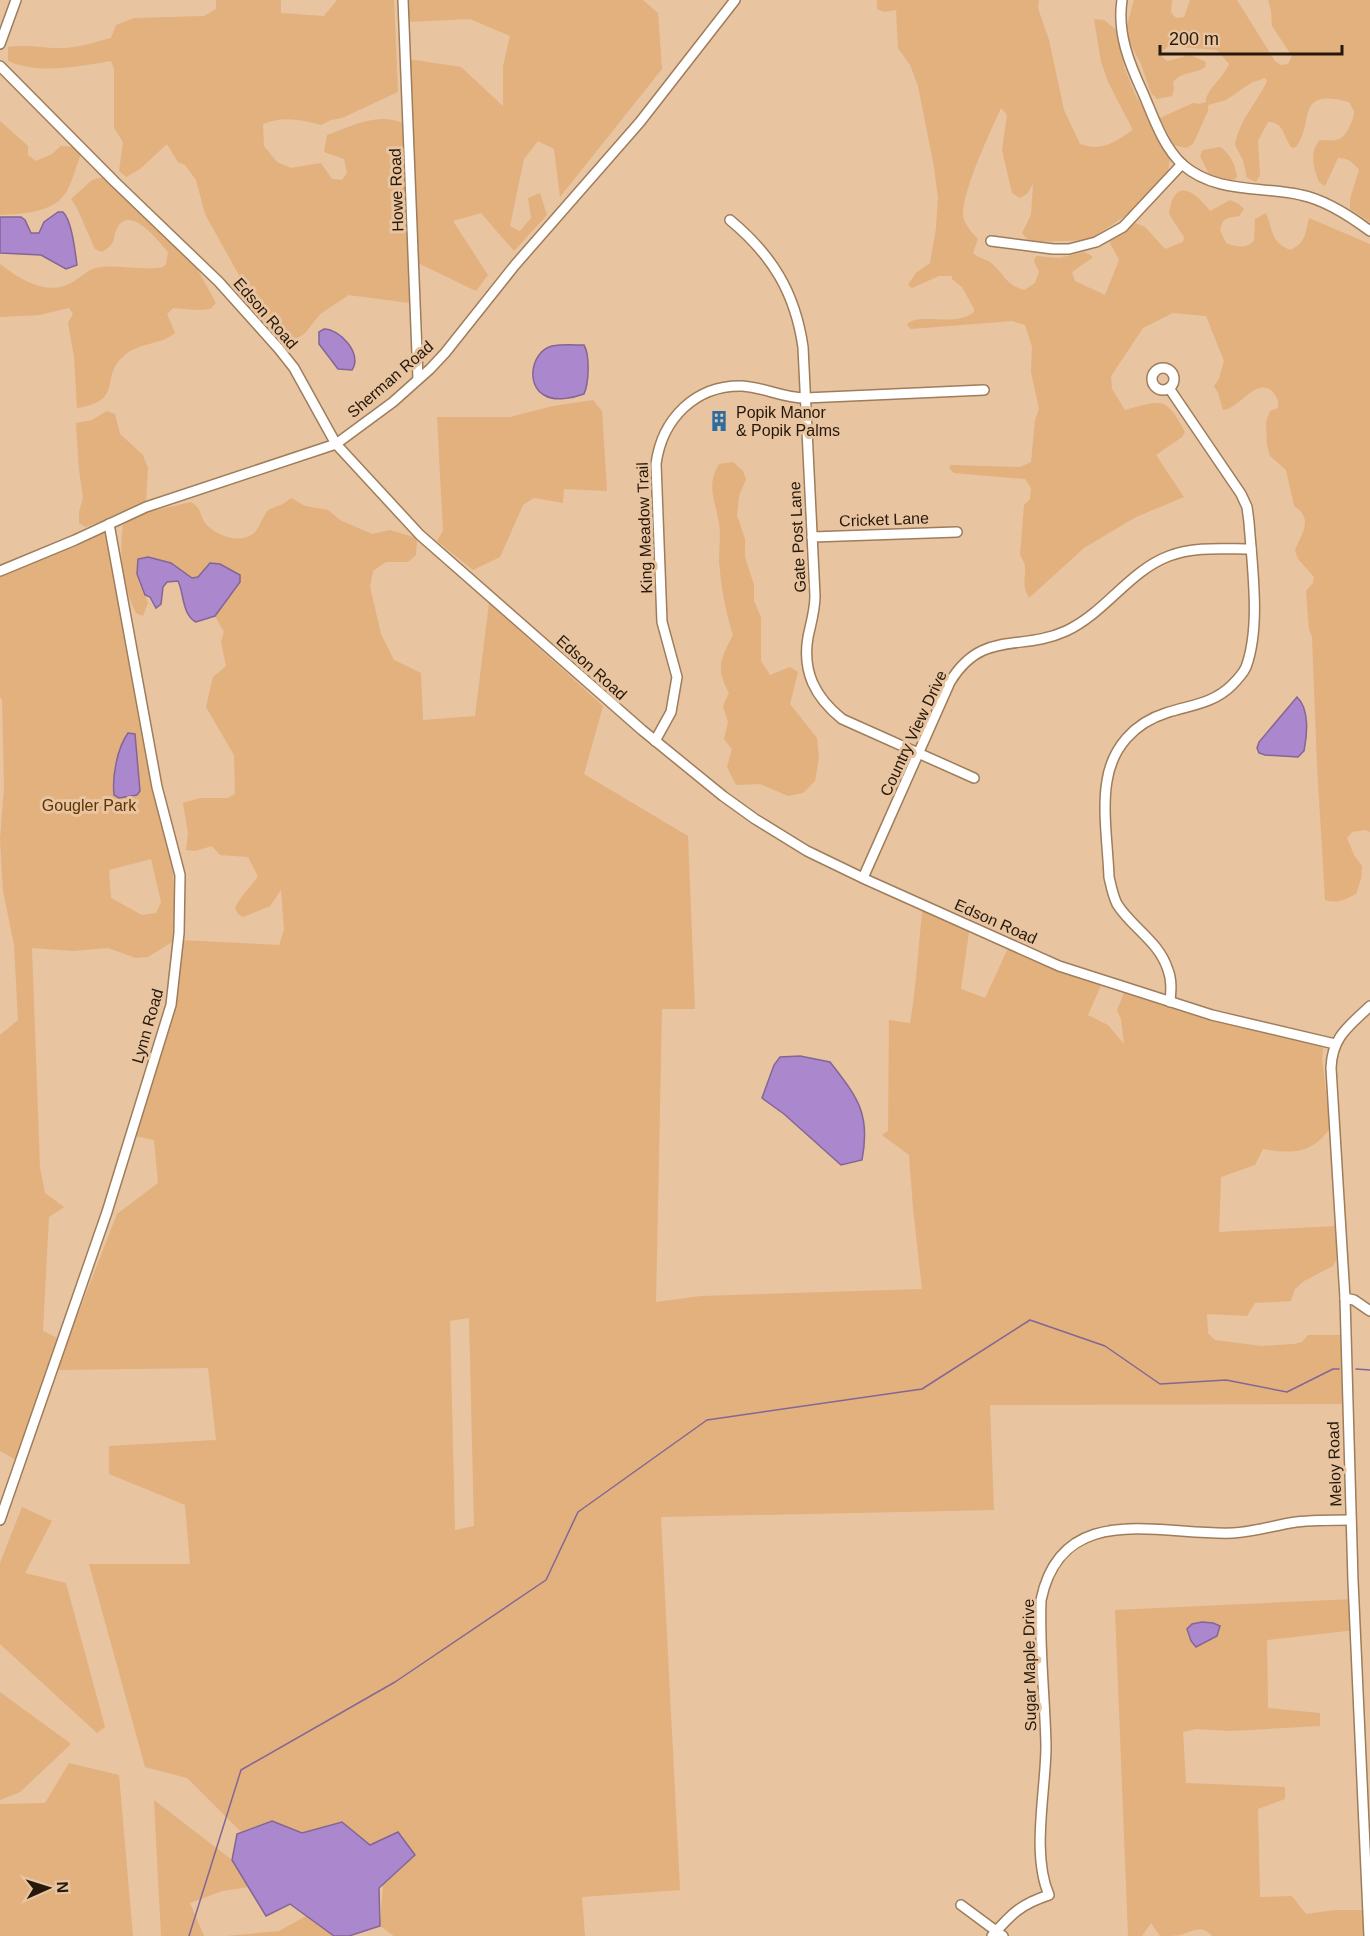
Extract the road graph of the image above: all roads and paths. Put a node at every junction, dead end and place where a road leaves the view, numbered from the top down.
1 (16, 0) edge
2 (403, 0) edge
3 (735, 0) edge
4 (1122, 0) edge
5 (0, 44) edge
6 (0, 66) edge
7 (1182, 164) junction
8 (730, 220) dead end
9 (1370, 231) edge
10 (991, 241) dead end
11 (418, 379) junction
12 (1169, 388) dead end
13 (984, 390) dead end
14 (806, 398) junction
15 (336, 444) junction
16 (109, 524) junction
17 (957, 532) dead end
18 (812, 537) junction
19 (1251, 549) junction
20 (0, 571) edge
21 (655, 741) junction
22 (918, 754) junction
23 (974, 778) dead end
24 (863, 878) junction
25 (1170, 1002) junction
26 (1370, 1006) edge
27 (1335, 1044) junction
28 (1345, 1298) junction
29 (1370, 1311) edge
30 (0, 1520) edge
31 (1351, 1520) junction
32 (1367, 1829) edge
33 (961, 1905) dead end
34 (997, 1934) edge
35 (1369, 1936) edge

1 - 5 street
2 - 11 street, Howe Road
3 - 11 street, Sherman Road
4 - 7 street
6 - 15 street, Edson Road
7 - 9 street
7 - 10 street
8 - 14 street, Gate Post Lane
11 - 15 street, Sherman Road
12 - 19 street
13 - 14 street, King Meadow Trail
14 - 18 street, Gate Post Lane
14 - 21 street, King Meadow Trail
15 - 16 street, Sherman Road
15 - 21 street, Edson Road
16 - 20 street, Sherman Road
16 - 30 street, Lynn Road
17 - 18 street, Cricket Lane
18 - 22 street, Gate Post Lane
19 - 22 street, Country View Drive
19 - 25 street
21 - 24 street, Edson Road
22 - 23 street, Gate Post Lane
22 - 24 street, Country View Drive
24 - 25 street, Edson Road
25 - 27 street, Edson Road
26 - 27 street
27 - 28 street, Meloy Road
28 - 29 street
28 - 31 street, Meloy Road
31 - 32 street, Meloy Road
31 - 34 street, Sugar Maple Drive
32 - 35 street, Meloy Road
33 - 34 street

